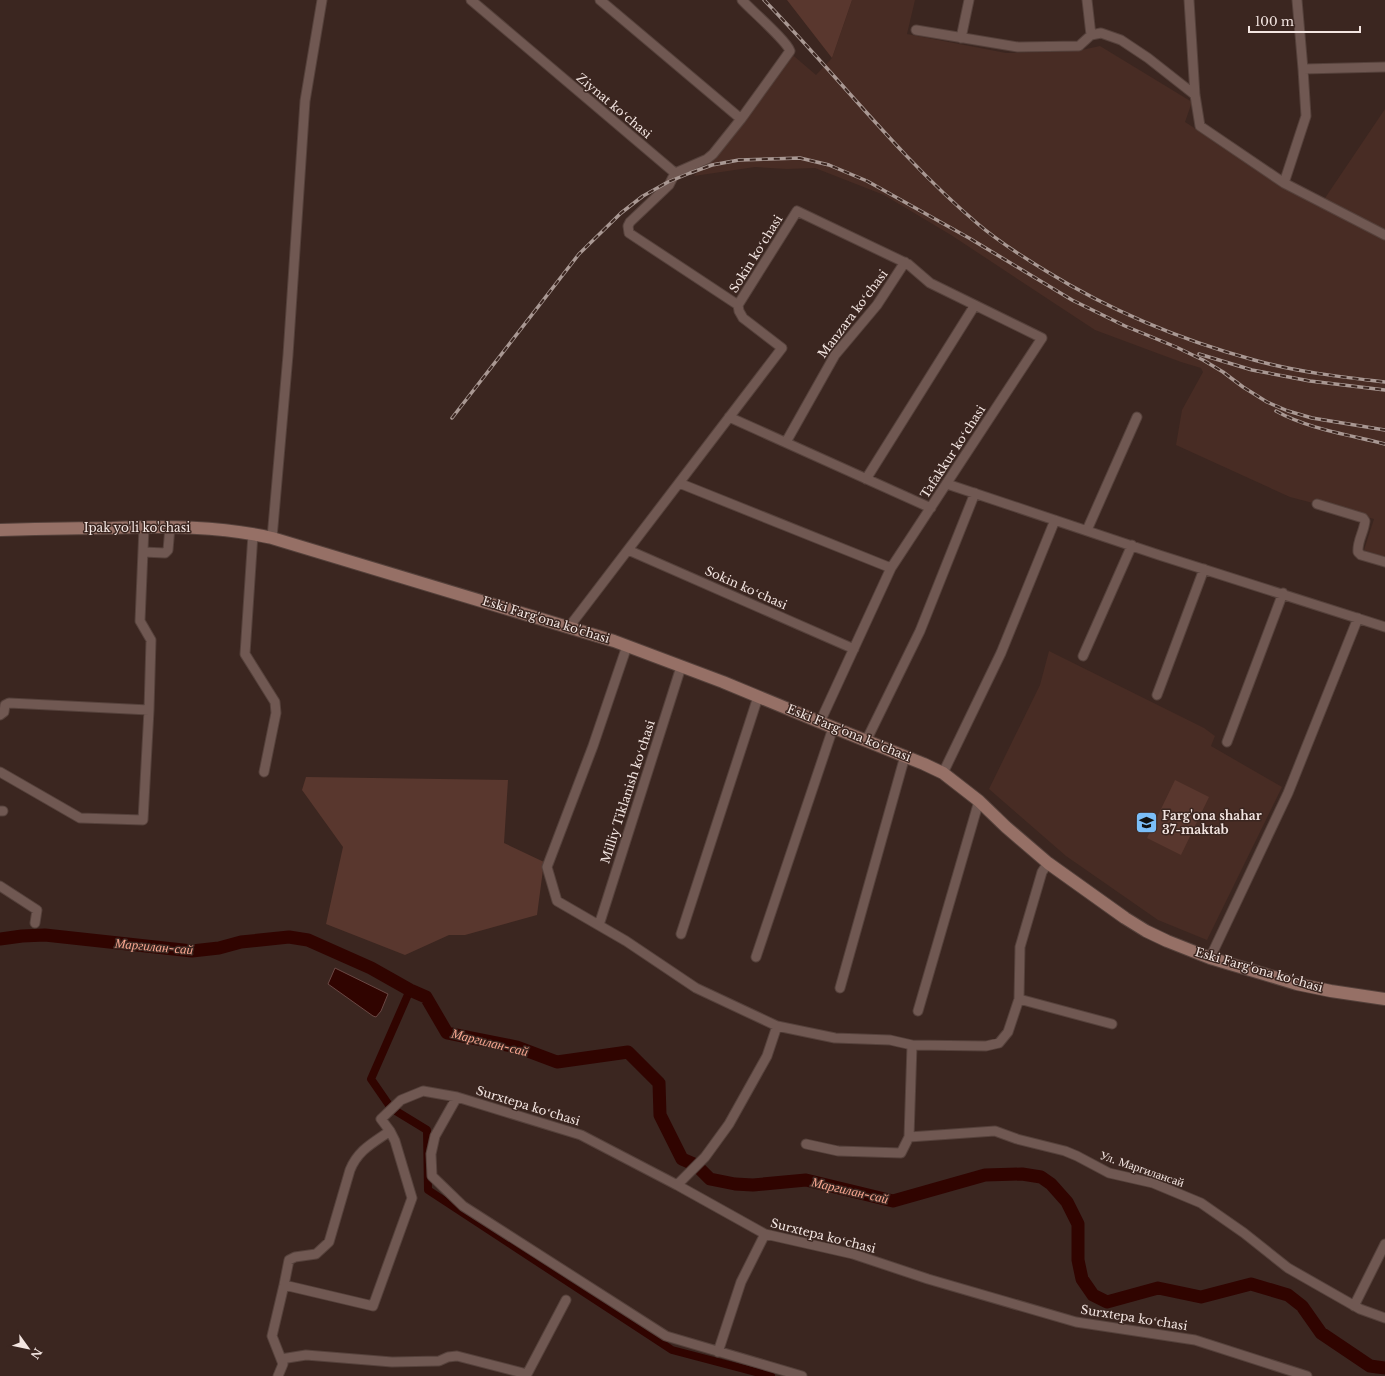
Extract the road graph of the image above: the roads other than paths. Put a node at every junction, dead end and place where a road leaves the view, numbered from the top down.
1 (322, 0) edge
2 (471, 0) edge
3 (600, 0) edge
4 (742, 0) edge
5 (969, 0) edge
6 (1087, 0) edge
7 (1189, 0) edge
8 (1297, 0) edge
9 (916, 30) dead end
10 (1091, 36) junction
11 (961, 38) junction
12 (1385, 67) edge
13 (1303, 69) junction
14 (1195, 95) junction
15 (741, 119) junction
16 (675, 173) junction
17 (1284, 183) junction
18 (1385, 235) edge
19 (905, 262) junction
20 (738, 305) junction
21 (975, 305) junction
22 (729, 417) junction
23 (1138, 417) dead end
24 (786, 442) junction
25 (866, 479) junction
26 (679, 483) junction
27 (947, 484) junction
28 (975, 493) junction
29 (1316, 504) dead end
30 (931, 508) junction
31 (1055, 520) junction
32 (144, 527) junction
33 (170, 528) junction
34 (0, 530) edge
35 (1087, 530) junction
36 (253, 534) junction
37 (272, 538) junction
38 (1132, 545) junction
39 (628, 550) junction
40 (143, 552) junction
41 (1385, 562) edge
42 (891, 568) junction
43 (1204, 569) junction
44 (1283, 593) junction
45 (1358, 618) junction
46 (569, 627) junction
47 (1385, 627) edge
48 (627, 646) junction
49 (854, 649) junction
50 (1084, 656) dead end
51 (681, 667) junction
52 (1157, 695) dead end
53 (758, 697) junction
54 (149, 710) junction
55 (0, 716) edge
56 (820, 722) junction
57 (833, 728) junction
58 (866, 741) junction
59 (1226, 742) dead end
60 (905, 756) junction
61 (0, 772) edge
62 (264, 772) dead end
63 (943, 773) junction
64 (979, 801) junction
65 (1048, 863) junction
66 (0, 886) edge
67 (35, 923) dead end
68 (599, 925) junction
69 (681, 934) dead end
70 (756, 958) dead end
71 (1210, 958) junction
72 (840, 988) dead end
73 (1019, 999) junction
74 (1385, 999) edge
75 (918, 1012) dead end
76 (1112, 1024) dead end
77 (777, 1026) junction
78 (912, 1045) junction
79 (457, 1097) junction
80 (390, 1131) junction
81 (909, 1137) junction
82 (806, 1144) dead end
83 (677, 1185) junction
84 (765, 1234) junction
85 (1385, 1244) edge
86 (284, 1286) junction
87 (566, 1300) dead end
88 (1354, 1306) junction
89 (1385, 1318) edge
90 (718, 1352) junction
91 (281, 1359) junction
92 (527, 1375) edge
93 (278, 1376) edge
94 (802, 1376) edge
95 (1307, 1376) edge

1 - 37 street
2 - 16 street, Ziynat koʻchasi
3 - 15 street
4 - 15 street
5 - 11 street
6 - 10 street
7 - 14 street
8 - 13 street
9 - 11 street
10 - 11 street
10 - 14 street
12 - 13 street
13 - 17 street
14 - 17 street
15 - 16 street
16 - 20 street
17 - 18 street
19 - 20 street, Sokin koʻchasi
19 - 21 street, Tafakkur koʻchasi
19 - 24 street, Manzara koʻchasi
20 - 22 street, Sokin koʻchasi
21 - 25 street
21 - 27 street, Tafakkur koʻchasi
22 - 24 street
22 - 26 street, Sokin koʻchasi
23 - 35 street
24 - 25 street
25 - 30 street
26 - 39 street, Sokin koʻchasi
26 - 42 street
27 - 28 street
27 - 30 street, Tafakkur koʻchasi
28 - 31 street
28 - 58 street
29 - 41 street
30 - 42 street, Tafakkur koʻchasi
31 - 35 street
31 - 63 street
32 - 33 main road, Ipak yo'li ko'chasi
32 - 34 main road, Ipak yo'li ko'chasi
32 - 40 street
33 - 36 main road, Ipak yo'li ko'chasi
33 - 40 street
35 - 38 street
36 - 37 main road, Ipak yo'li ko'chasi
36 - 62 street
37 - 46 main road, Eski Farg'ona ko'chasi
38 - 43 street
38 - 50 street
39 - 46 street, Sokin koʻchasi
39 - 49 street, Sokin koʻchasi
40 - 54 street
42 - 49 street, Tafakkur koʻchasi
43 - 44 street
43 - 52 street
44 - 45 street
44 - 59 street
45 - 47 street
45 - 71 street
46 - 48 main road, Eski Farg'ona ko'chasi
48 - 51 main road, Eski Farg'ona ko'chasi
48 - 68 street
49 - 56 street, Tafakkur koʻchasi
51 - 53 main road, Eski Farg'ona ko'chasi
51 - 68 street, Milliy Tiklanish koʻchasi
53 - 56 main road, Eski Farg'ona ko'chasi
53 - 69 street
54 - 55 street
54 - 61 street
56 - 57 main road, Eski Farg'ona ko'chasi
57 - 58 main road, Eski Farg'ona ko'chasi
57 - 70 street
58 - 60 main road, Eski Farg'ona ko'chasi
60 - 63 main road, Eski Farg'ona ko'chasi
60 - 72 street
63 - 64 main road, Eski Farg'ona ko'chasi
64 - 65 main road, Eski Farg'ona ko'chasi
64 - 75 street
65 - 71 main road, Eski Farg'ona ko'chasi
65 - 73 street
66 - 67 street
68 - 77 street
71 - 74 main road, Eski Farg'ona ko'chasi
73 - 76 street
73 - 78 street
77 - 78 street
77 - 83 street
78 - 81 street
79 - 80 street, Surxtepa koʻchasi
79 - 83 street, Surxtepa koʻchasi
79 - 90 street
80 - 86 street
80 - 86 street
81 - 82 street
81 - 88 street, Ул. Маргилансай
83 - 84 street, Surxtepa koʻchasi
84 - 90 street
84 - 95 street, Surxtepa koʻchasi
85 - 88 street
86 - 91 street
87 - 92 street
88 - 89 street, Ул. Маргилансай
90 - 94 street
91 - 92 street
91 - 93 street

